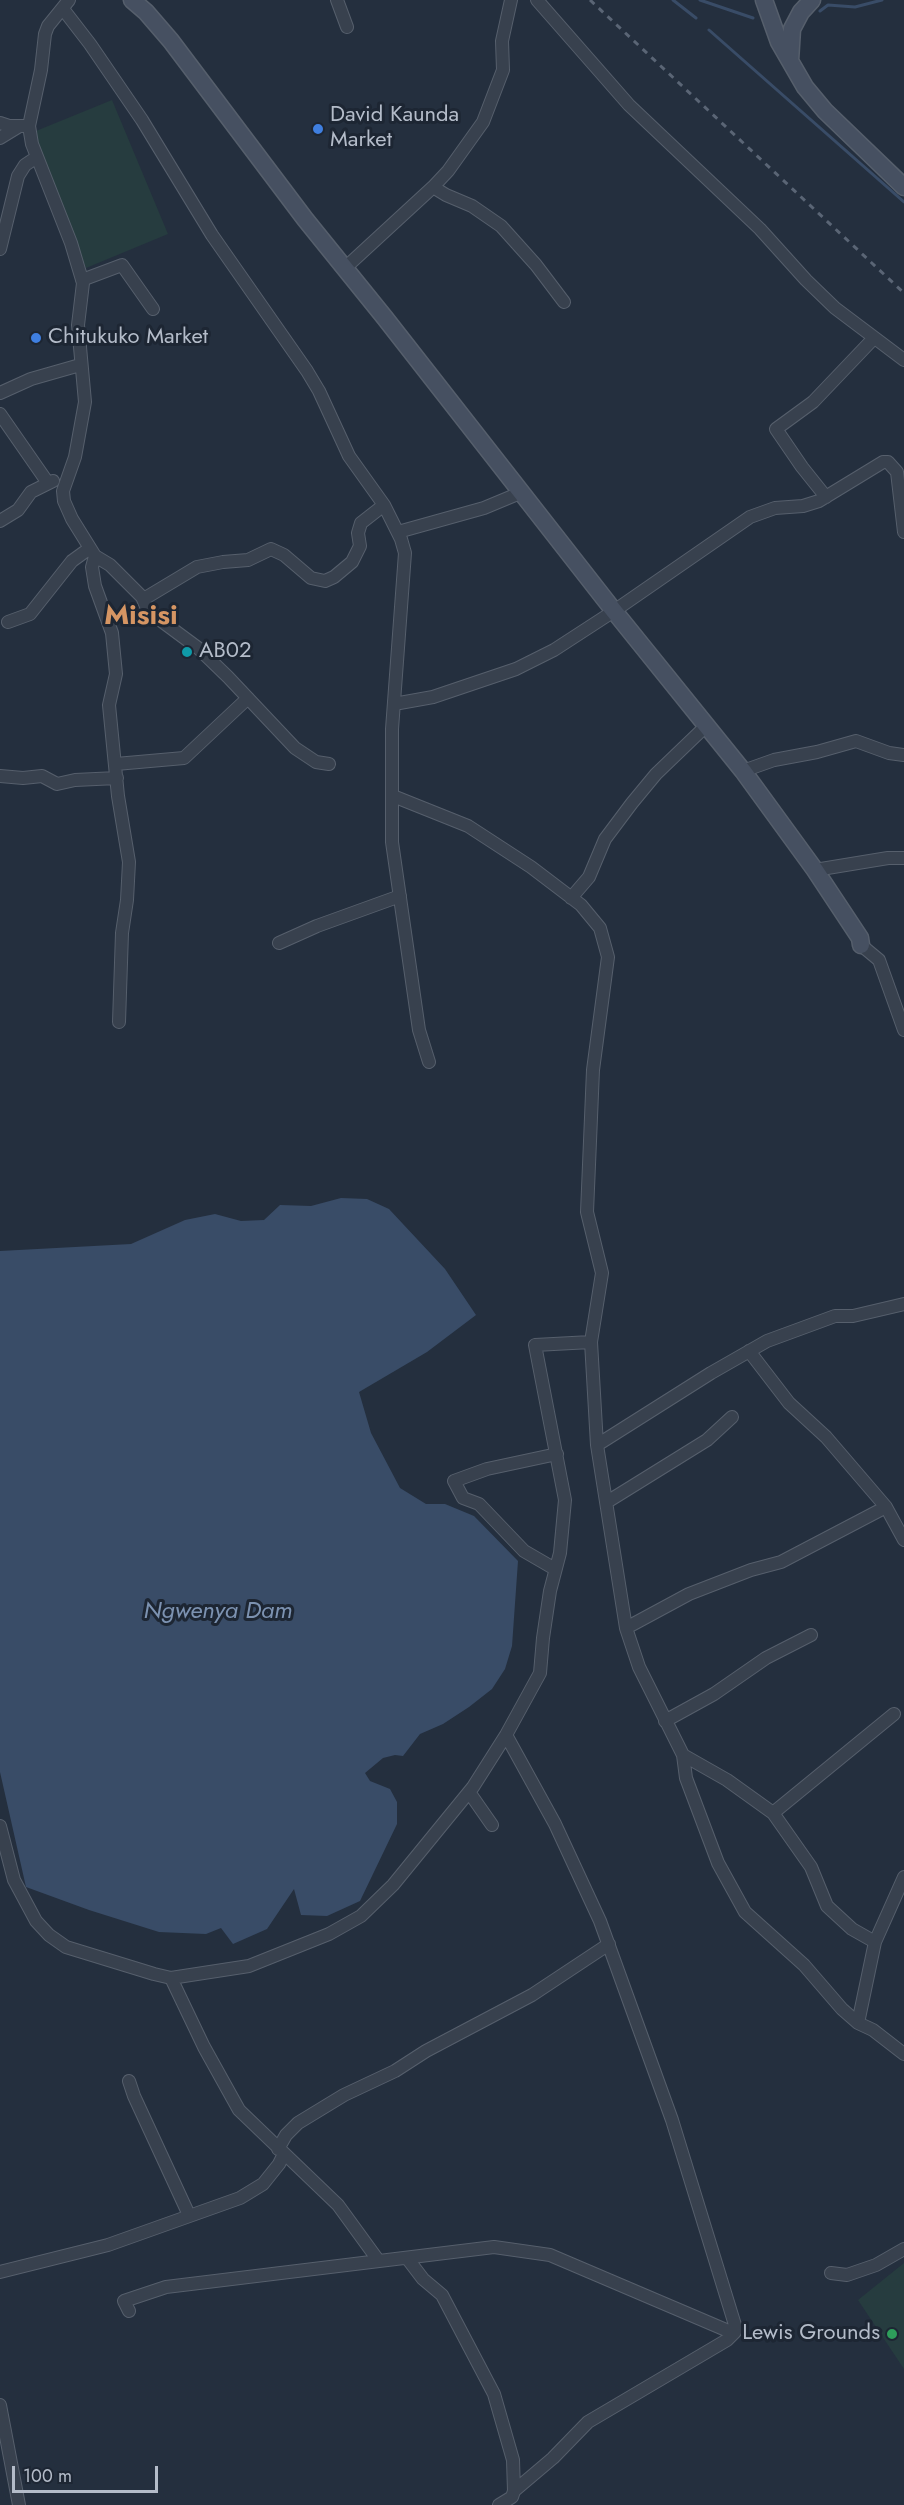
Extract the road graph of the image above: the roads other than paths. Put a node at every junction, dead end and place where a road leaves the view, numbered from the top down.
1 (133, 0) edge
2 (337, 0) edge
3 (511, 0) edge
4 (537, 0) edge
5 (765, 0) edge
6 (812, 0) edge
7 (66, 4) edge
8 (347, 27) dead end
9 (790, 61) junction
10 (0, 123) edge
11 (23, 126) junction
12 (0, 138) edge
13 (37, 157) junction
14 (433, 187) junction
15 (904, 187) edge
16 (0, 249) edge
17 (345, 268) junction
18 (82, 280) junction
19 (564, 302) dead end
20 (153, 309) dead end
21 (874, 338) junction
22 (904, 360) edge
23 (80, 365) junction
24 (0, 393) edge
25 (0, 414) edge
26 (67, 475) junction
27 (48, 483) junction
28 (520, 493) junction
29 (826, 497) junction
30 (384, 505) junction
31 (0, 521) edge
32 (398, 532) junction
33 (904, 532) edge
34 (93, 552) junction
35 (142, 597) junction
36 (614, 611) junction
37 (8, 622) dead end
38 (248, 698) junction
39 (394, 704) junction
40 (707, 725) junction
41 (904, 755) edge
42 (116, 764) junction
43 (329, 764) dead end
44 (743, 771) junction
45 (0, 776) edge
46 (117, 778) junction
47 (393, 796) junction
48 (904, 858) edge
49 (815, 870) junction
50 (400, 896) junction
51 (571, 898) junction
52 (279, 943) dead end
53 (861, 945) joint
54 (119, 1022) dead end
55 (904, 1030) edge
56 (429, 1062) dead end
57 (904, 1304) edge
58 (591, 1342) junction
59 (749, 1351) junction
60 (732, 1417) dead end
61 (597, 1444) junction
62 (557, 1454) junction
63 (607, 1502) junction
64 (886, 1507) junction
65 (904, 1540) edge
66 (555, 1569) junction
67 (626, 1628) junction
68 (811, 1635) dead end
69 (894, 1714) dead end
70 (665, 1721) junction
71 (506, 1735) junction
72 (683, 1755) junction
73 (469, 1792) junction
74 (773, 1813) junction
75 (492, 1825) dead end
76 (0, 1826) edge
77 (0, 1876) edge
78 (904, 1877) edge
79 (14, 1880) junction
80 (874, 1942) junction
81 (609, 1944) junction
82 (171, 1978) junction
83 (858, 2023) junction
84 (904, 2054) edge
85 (129, 2081) dead end
86 (281, 2151) junction
87 (189, 2215) junction
88 (904, 2249) edge
89 (407, 2258) junction
90 (378, 2260) junction
91 (0, 2272) edge
92 (831, 2273) dead end
93 (129, 2311) dead end
94 (735, 2331) junction
95 (0, 2405) edge
96 (510, 2498) edge
97 (19, 2505) edge
98 (499, 2505) edge

1 - 17 street
2 - 8 street
3 - 14 street
4 - 21 street
5 - 9 street
6 - 9 street
7 - 11 street
7 - 30 street
9 - 15 street
10 - 11 street
11 - 12 street
11 - 13 street
13 - 16 street
13 - 18 street
14 - 17 street
14 - 19 street
17 - 28 street
18 - 20 street
18 - 23 street
21 - 22 street
21 - 29 street
23 - 24 street
23 - 26 street
25 - 27 street
26 - 27 street
26 - 34 street
27 - 31 street
28 - 32 street
28 - 36 street
29 - 33 street
29 - 36 street
30 - 32 street
30 - 35 street
32 - 39 street
34 - 35 street
34 - 37 street
34 - 42 street
35 - 38 street
36 - 39 street
36 - 40 street
38 - 42 street
38 - 43 street
39 - 47 street
40 - 44 street
40 - 51 street
41 - 44 street
42 - 46 street
44 - 49 street
45 - 46 street
46 - 54 street
47 - 50 street
47 - 51 street
48 - 49 street
49 - 53 street
50 - 52 street
50 - 56 street
51 - 58 street
53 - 55 street
57 - 59 street
58 - 61 street
58 - 62 street
59 - 61 street
59 - 64 street
60 - 63 street
61 - 63 street
62 - 66 street
62 - 66 street
63 - 67 street
64 - 65 street
64 - 67 street
66 - 71 street
67 - 70 street
68 - 70 street
69 - 74 street
70 - 72 street
71 - 73 street
71 - 81 street
72 - 74 street
72 - 83 street
73 - 75 street
73 - 82 street
74 - 80 street
76 - 79 street
77 - 79 street
78 - 80 street
79 - 82 street
80 - 83 street
81 - 86 street
81 - 94 street
82 - 86 street
83 - 84 street
85 - 87 street
86 - 87 street
86 - 90 street
87 - 91 street
88 - 92 street
89 - 90 street
89 - 94 street
89 - 96 street
90 - 93 street
94 - 96 street
95 - 97 street
96 - 98 street

